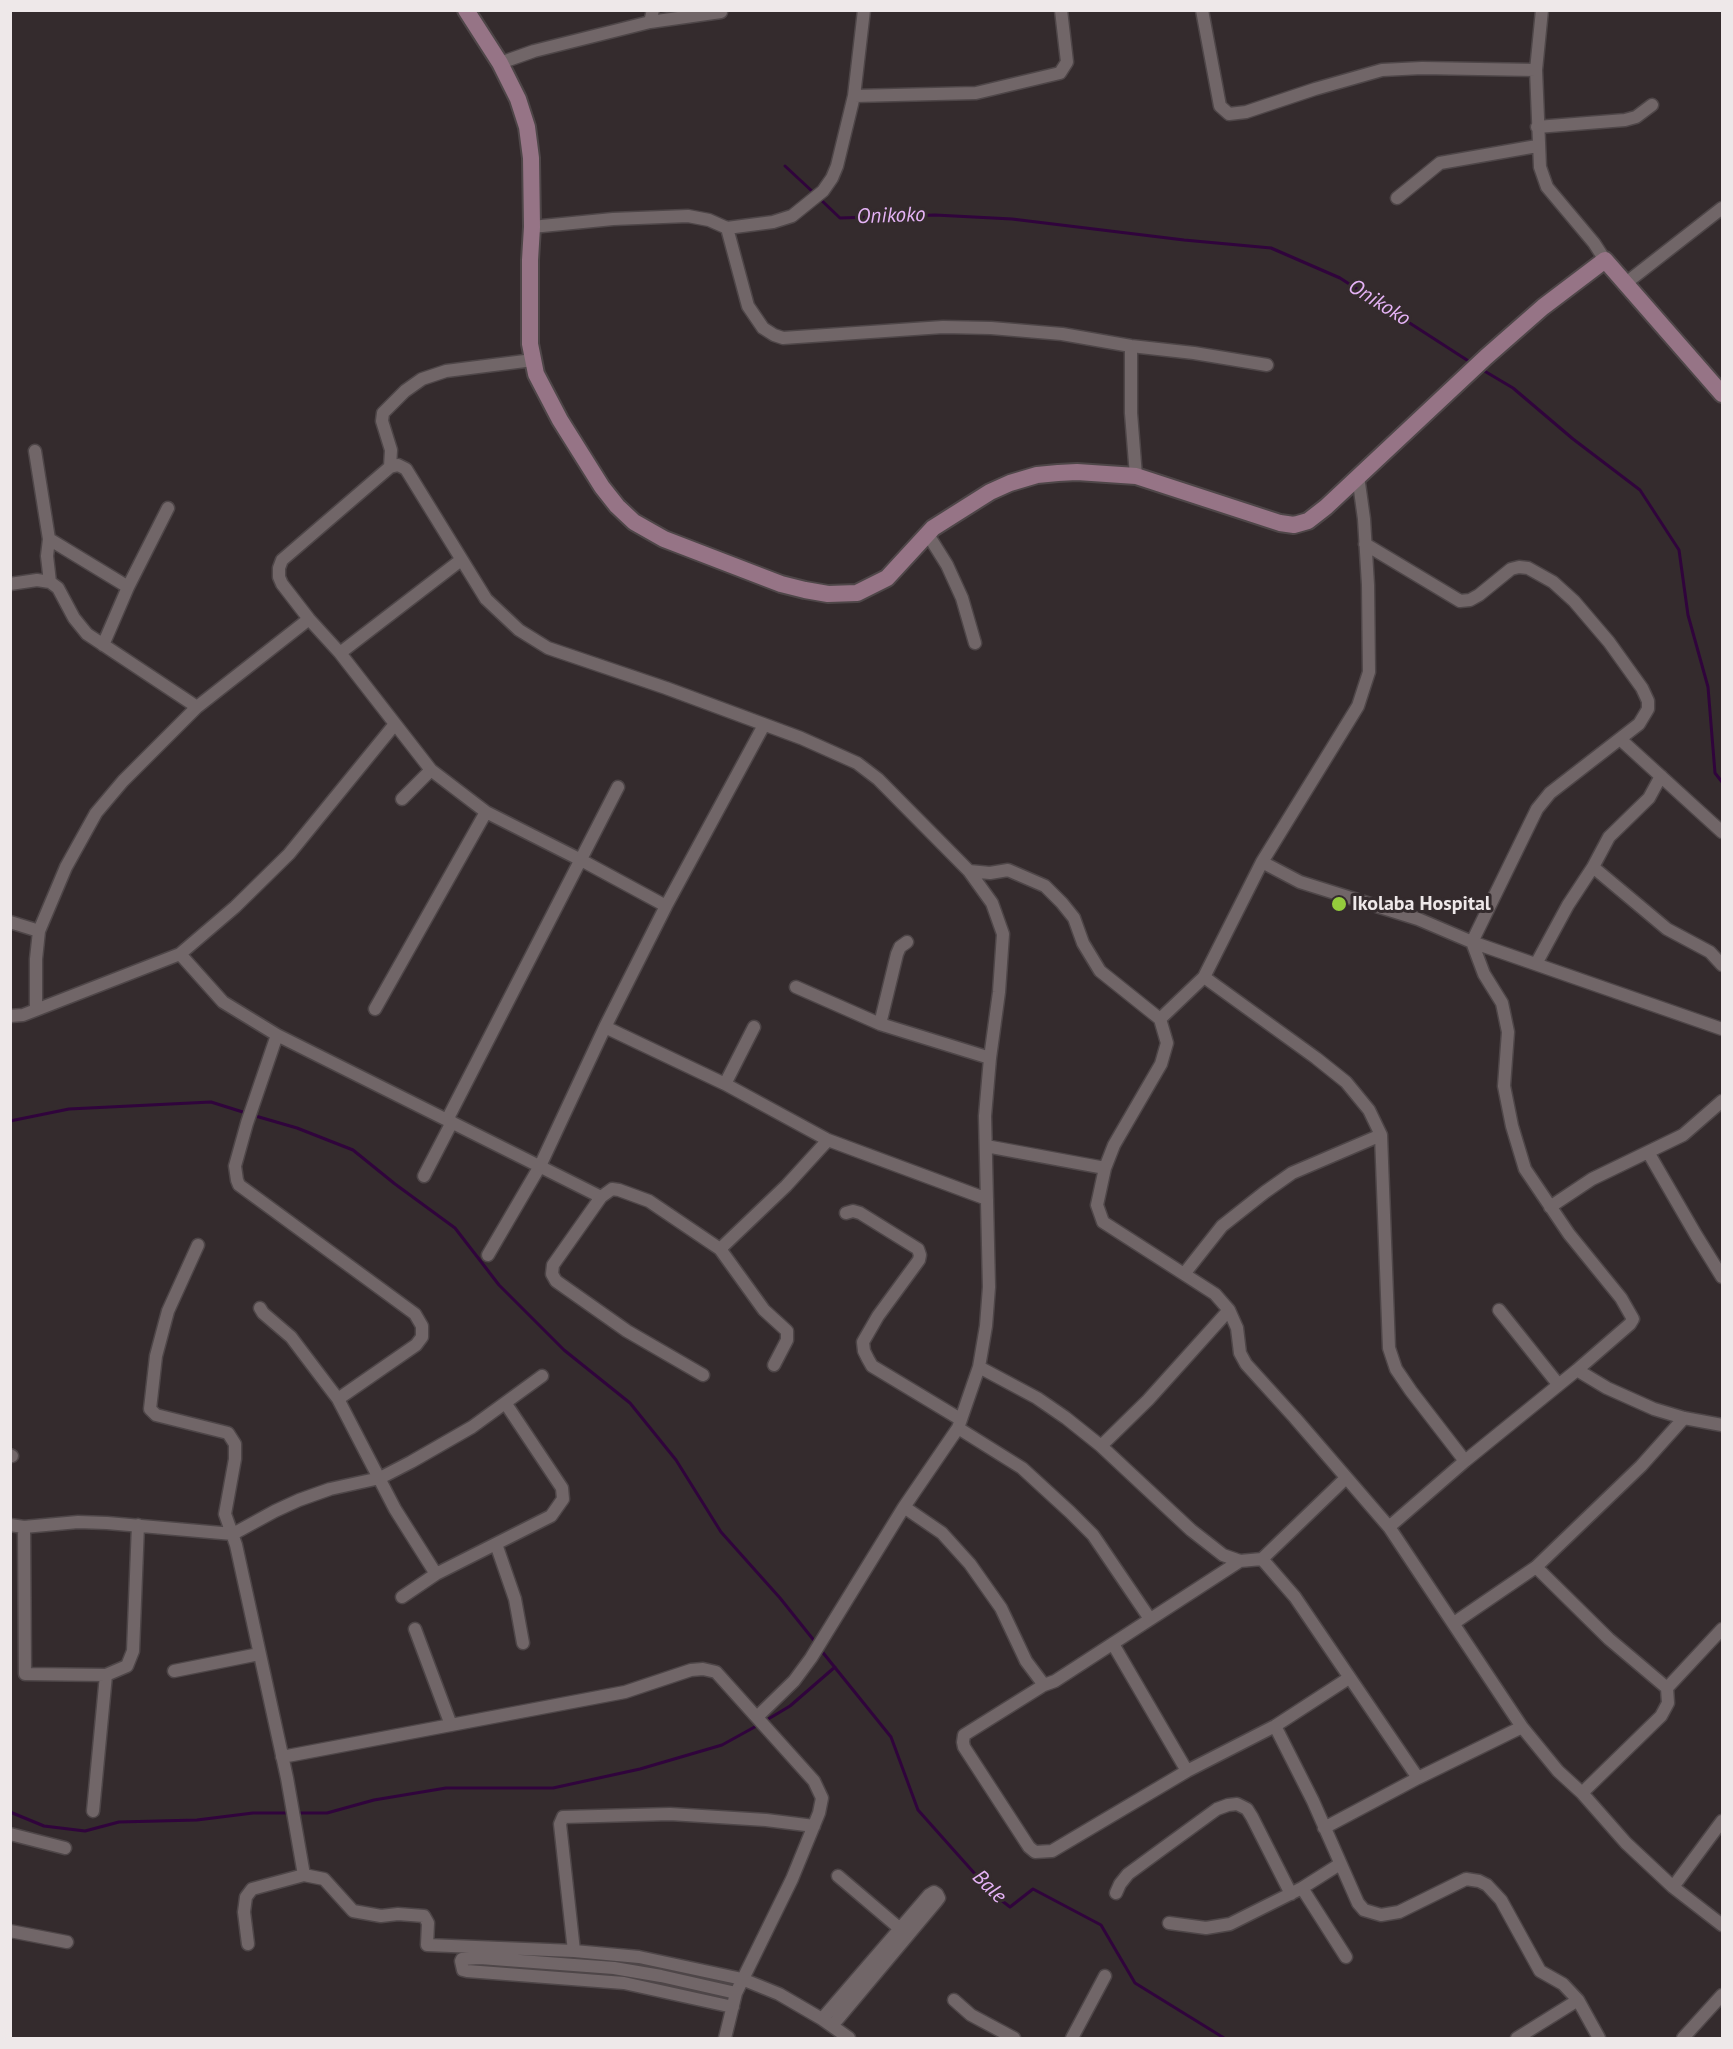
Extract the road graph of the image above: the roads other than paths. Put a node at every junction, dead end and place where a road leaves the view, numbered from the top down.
1 (466, 10) edge
2 (864, 10) edge
3 (1061, 10) edge
4 (1202, 10) edge
5 (1542, 10) edge
6 (721, 12) dead end
7 (652, 16) edge
8 (500, 63) junction
9 (1536, 70) junction
10 (854, 96) junction
11 (1652, 105) dead end
12 (1537, 127) junction
13 (1538, 146) junction
14 (1397, 198) dead end
15 (1722, 208) edge
16 (532, 227) junction
17 (727, 228) junction
18 (1605, 260) junction
19 (1626, 283) junction
20 (1131, 346) junction
21 (532, 360) junction
22 (1268, 365) dead end
23 (1722, 394) edge
24 (35, 451) dead end
25 (390, 467) junction
26 (1358, 476) junction
27 (1136, 477) junction
28 (168, 508) dead end
29 (927, 533) junction
30 (49, 539) junction
31 (1365, 544) junction
32 (461, 560) junction
33 (50, 582) junction
34 (10, 584) edge
35 (128, 587) junction
36 (309, 619) junction
37 (975, 643) dead end
38 (103, 645) junction
39 (340, 653) junction
40 (197, 707) junction
41 (395, 724) junction
42 (764, 724) junction
43 (1620, 739) junction
44 (431, 770) junction
45 (1661, 777) junction
46 (618, 787) dead end
47 (402, 800) dead end
48 (486, 812) junction
49 (1722, 832) edge
50 (581, 860) junction
51 (1262, 862) junction
52 (1593, 867) junction
53 (969, 871) junction
54 (666, 906) junction
55 (10, 922) edge
56 (39, 931) junction
57 (907, 942) dead end
58 (1472, 942) junction
59 (180, 954) junction
60 (1536, 964) junction
61 (1722, 965) edge
62 (1204, 977) junction
63 (796, 987) dead end
64 (36, 1009) junction
65 (375, 1009) dead end
66 (10, 1016) edge
67 (1160, 1019) junction
68 (880, 1024) junction
69 (605, 1026) junction
70 (754, 1027) dead end
71 (1722, 1029) edge
72 (277, 1035) junction
73 (990, 1058) junction
74 (725, 1084) junction
75 (1721, 1107) edge
76 (449, 1121) junction
77 (1382, 1136) junction
78 (828, 1140) junction
79 (986, 1146) junction
80 (1648, 1152) junction
81 (540, 1166) junction
82 (1105, 1168) junction
83 (424, 1176) dead end
84 (601, 1197) junction
85 (987, 1199) junction
86 (1550, 1207) junction
87 (846, 1213) dead end
88 (198, 1245) dead end
89 (720, 1249) junction
90 (488, 1255) dead end
91 (1184, 1274) junction
92 (1722, 1277) edge
93 (260, 1308) dead end
94 (1229, 1310) junction
95 (1499, 1310) dead end
96 (774, 1365) dead end
97 (979, 1367) junction
98 (1577, 1370) junction
99 (703, 1375) dead end
100 (542, 1376) dead end
101 (1558, 1384) junction
102 (338, 1399) junction
103 (506, 1404) junction
104 (1684, 1418) junction
105 (959, 1423) junction
106 (1722, 1425) edge
107 (1101, 1446) junction
108 (1465, 1461) junction
109 (380, 1478) junction
110 (1346, 1478) junction
111 (904, 1506) junction
112 (10, 1525) edge
113 (138, 1526) junction
114 (24, 1527) junction
115 (1389, 1527) junction
116 (233, 1534) junction
117 (496, 1544) junction
118 (1262, 1559) junction
119 (1240, 1562) junction
120 (1536, 1567) junction
121 (436, 1574) junction
122 (402, 1597) dead end
123 (1150, 1619) junction
124 (1454, 1623) junction
125 (415, 1629) dead end
126 (1722, 1629) edge
127 (523, 1643) dead end
128 (1113, 1644) junction
129 (259, 1654) junction
130 (174, 1671) dead end
131 (106, 1675) junction
132 (1349, 1678) junction
133 (1044, 1685) junction
134 (1667, 1688) junction
135 (761, 1720) junction
136 (451, 1725) junction
137 (1275, 1726) junction
138 (1522, 1727) junction
139 (282, 1757) junction
140 (1187, 1771) junction
141 (1418, 1778) junction
142 (1582, 1793) junction
143 (93, 1811) dead end
144 (1722, 1821) edge
145 (814, 1826) junction
146 (1324, 1828) junction
147 (10, 1834) edge
148 (65, 1848) dead end
149 (1340, 1864) junction
150 (304, 1875) junction
151 (838, 1876) dead end
152 (1673, 1887) junction
153 (1302, 1888) junction
154 (1116, 1893) dead end
155 (1291, 1894) junction
156 (1168, 1923) dead end
157 (1722, 1925) edge
158 (10, 1931) edge
159 (67, 1942) dead end
160 (248, 1944) dead end
161 (574, 1951) junction
162 (1346, 1957) dead end
163 (1105, 1976) dead end
164 (742, 1979) junction
165 (736, 1993) junction
166 (1722, 1995) edge
167 (954, 2000) dead end
168 (1578, 2001) junction
169 (734, 2007) junction
170 (827, 2022) junction
171 (725, 2038) edge
172 (849, 2038) edge
173 (1014, 2038) edge
174 (1072, 2038) edge
175 (1517, 2038) edge
176 (1599, 2038) edge
177 (1683, 2038) edge

1 - 8 main road
2 - 10 street
3 - 10 street
4 - 9 street
5 - 9 street
6 - 7 street
7 - 8 street
8 - 16 main road
9 - 12 street
10 - 17 street
11 - 12 street
12 - 13 street
13 - 14 street
13 - 18 street
15 - 19 street
16 - 17 street
16 - 21 main road
17 - 20 street
18 - 19 main road
18 - 26 main road
19 - 23 main road
20 - 22 street
20 - 27 street
21 - 25 street
21 - 29 main road
24 - 30 street
25 - 32 street
25 - 36 street
26 - 27 main road
26 - 31 street
27 - 29 main road
28 - 35 street
29 - 37 street
30 - 33 street
30 - 35 street
31 - 43 street
31 - 51 street
32 - 39 street
32 - 42 street
33 - 34 street
33 - 38 street
35 - 38 street
36 - 39 street
36 - 40 street
38 - 40 street
39 - 41 street
40 - 56 street
41 - 44 street
41 - 59 street
42 - 53 street
42 - 54 street
43 - 45 street
43 - 58 street
44 - 47 street
44 - 48 street
45 - 49 street
45 - 52 street
46 - 50 street
48 - 50 street
48 - 65 street
50 - 54 street
50 - 76 street
51 - 58 street
51 - 62 street
52 - 60 street
52 - 61 street
53 - 67 street
53 - 73 street
54 - 69 street
55 - 56 street
56 - 64 street
57 - 68 street
58 - 60 street
58 - 86 street
59 - 64 street
59 - 72 street
60 - 71 street
62 - 67 street
62 - 77 street
63 - 68 street
64 - 66 street
67 - 82 street
68 - 73 street
69 - 74 street
69 - 81 street
70 - 74 street
72 - 76 street
72 - 102 street
73 - 79 street
74 - 78 street
75 - 80 street
76 - 81 street
76 - 83 street
77 - 91 street
77 - 108 street
78 - 85 street
78 - 89 street
79 - 82 street
79 - 85 street
80 - 86 street
80 - 92 street
81 - 84 street
81 - 90 street
82 - 91 street
84 - 89 street
84 - 99 street
85 - 97 street
86 - 98 street
87 - 105 street
88 - 116 street
89 - 96 street
91 - 94 street
93 - 102 street
94 - 107 street
94 - 110 street
95 - 101 street
97 - 105 street
97 - 107 street
98 - 101 street
98 - 104 street
100 - 103 street
101 - 108 street
102 - 109 street
103 - 109 street
103 - 117 street
104 - 106 street
104 - 120 street
105 - 111 street
105 - 123 street
107 - 119 street
108 - 115 street
109 - 116 street
109 - 121 street
110 - 115 street
110 - 118 street
111 - 133 street
111 - 135 street
112 - 114 street
113 - 114 street
113 - 116 street
113 - 131 street
114 - 131 street
115 - 124 street
116 - 129 street
117 - 121 street
117 - 127 street
118 - 119 street
118 - 132 street
119 - 123 street
120 - 124 street
120 - 134 street
121 - 122 street
123 - 128 street
124 - 138 street
125 - 136 street
126 - 134 street
128 - 133 street
128 - 140 street
129 - 130 street
129 - 139 street
131 - 143 street
132 - 137 street
132 - 141 street
133 - 140 street
134 - 142 street
135 - 136 street
135 - 145 street
136 - 139 street
137 - 140 street
137 - 146 street
138 - 141 street
138 - 142 street
139 - 150 street
141 - 146 street
142 - 152 street
144 - 152 street
145 - 161 street
145 - 164 street
146 - 149 street
147 - 148 street
149 - 153 street
149 - 168 street
150 - 160 street
150 - 161 street
151 - 170 street
152 - 157 street
153 - 155 street
153 - 162 street
154 - 155 street
155 - 156 street
158 - 159 street
161 - 164 street
163 - 174 street
164 - 165 street
164 - 170 street
165 - 169 street
165 - 169 street
166 - 177 street
167 - 173 street
168 - 175 street
168 - 176 street
169 - 171 street
170 - 172 street

